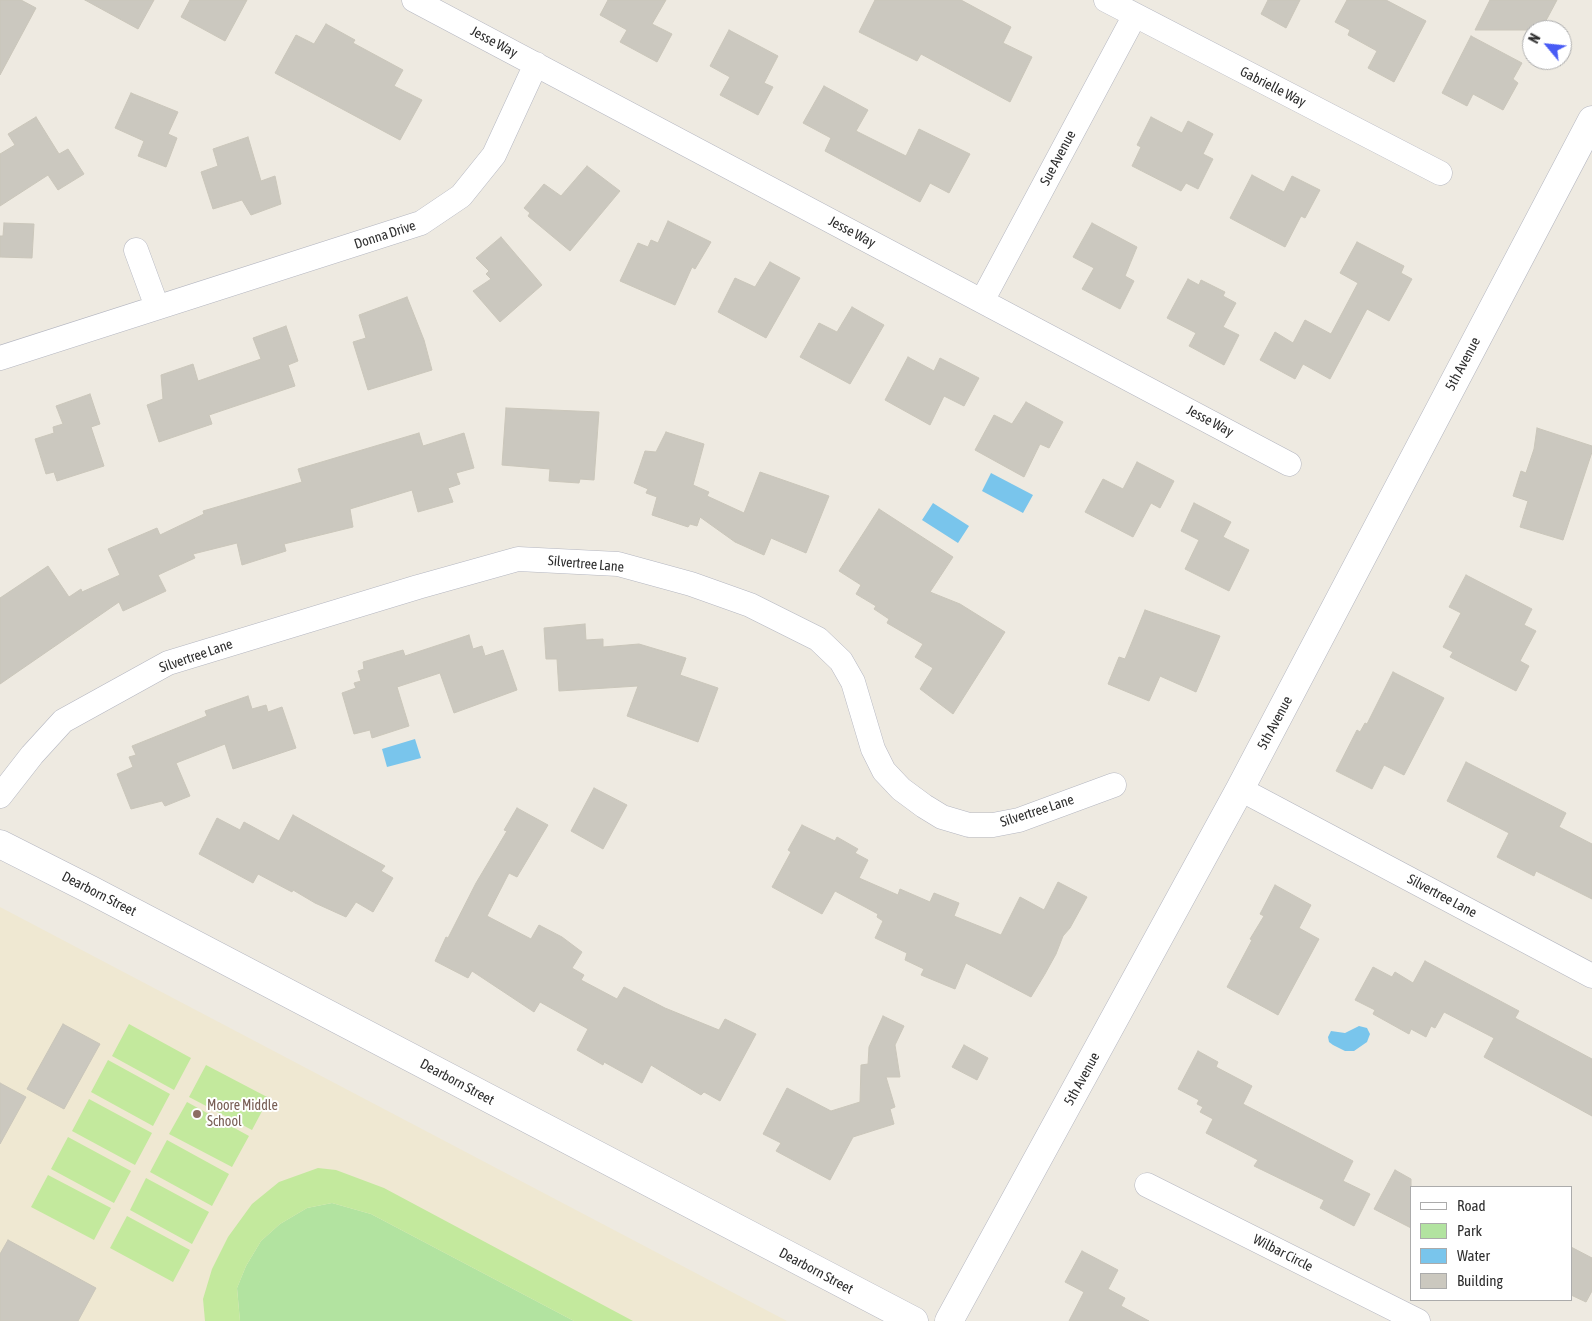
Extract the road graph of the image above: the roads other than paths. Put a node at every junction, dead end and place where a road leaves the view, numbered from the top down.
1 (414, 0) edge
2 (1106, 0) edge
3 (1135, 15) junction
4 (536, 64) junction
5 (1592, 120) edge
6 (1440, 173) dead end
7 (136, 250) dead end
8 (982, 301) junction
9 (157, 307) junction
10 (0, 358) edge
11 (1290, 464) dead end
12 (1114, 785) dead end
13 (1240, 789) junction
14 (0, 796) edge
15 (0, 844) edge
16 (1592, 976) edge
17 (1147, 1185) dead end
18 (914, 1321) edge
19 (950, 1321) edge
20 (1418, 1321) edge

1 - 4 street, Jesse Way
2 - 3 street, Gabrielle Way
3 - 6 street, Gabrielle Way
3 - 8 street, Sue Avenue
4 - 8 street, Jesse Way
4 - 9 street, Donna Drive
5 - 13 main road, 5th Avenue
7 - 9 street
8 - 11 street, Jesse Way
9 - 10 street, Donna Drive
12 - 14 street, Silvertree Lane
13 - 16 street, Silvertree Lane
13 - 19 main road, 5th Avenue
15 - 18 main road, Dearborn Street
17 - 20 street, Wilbar Circle

